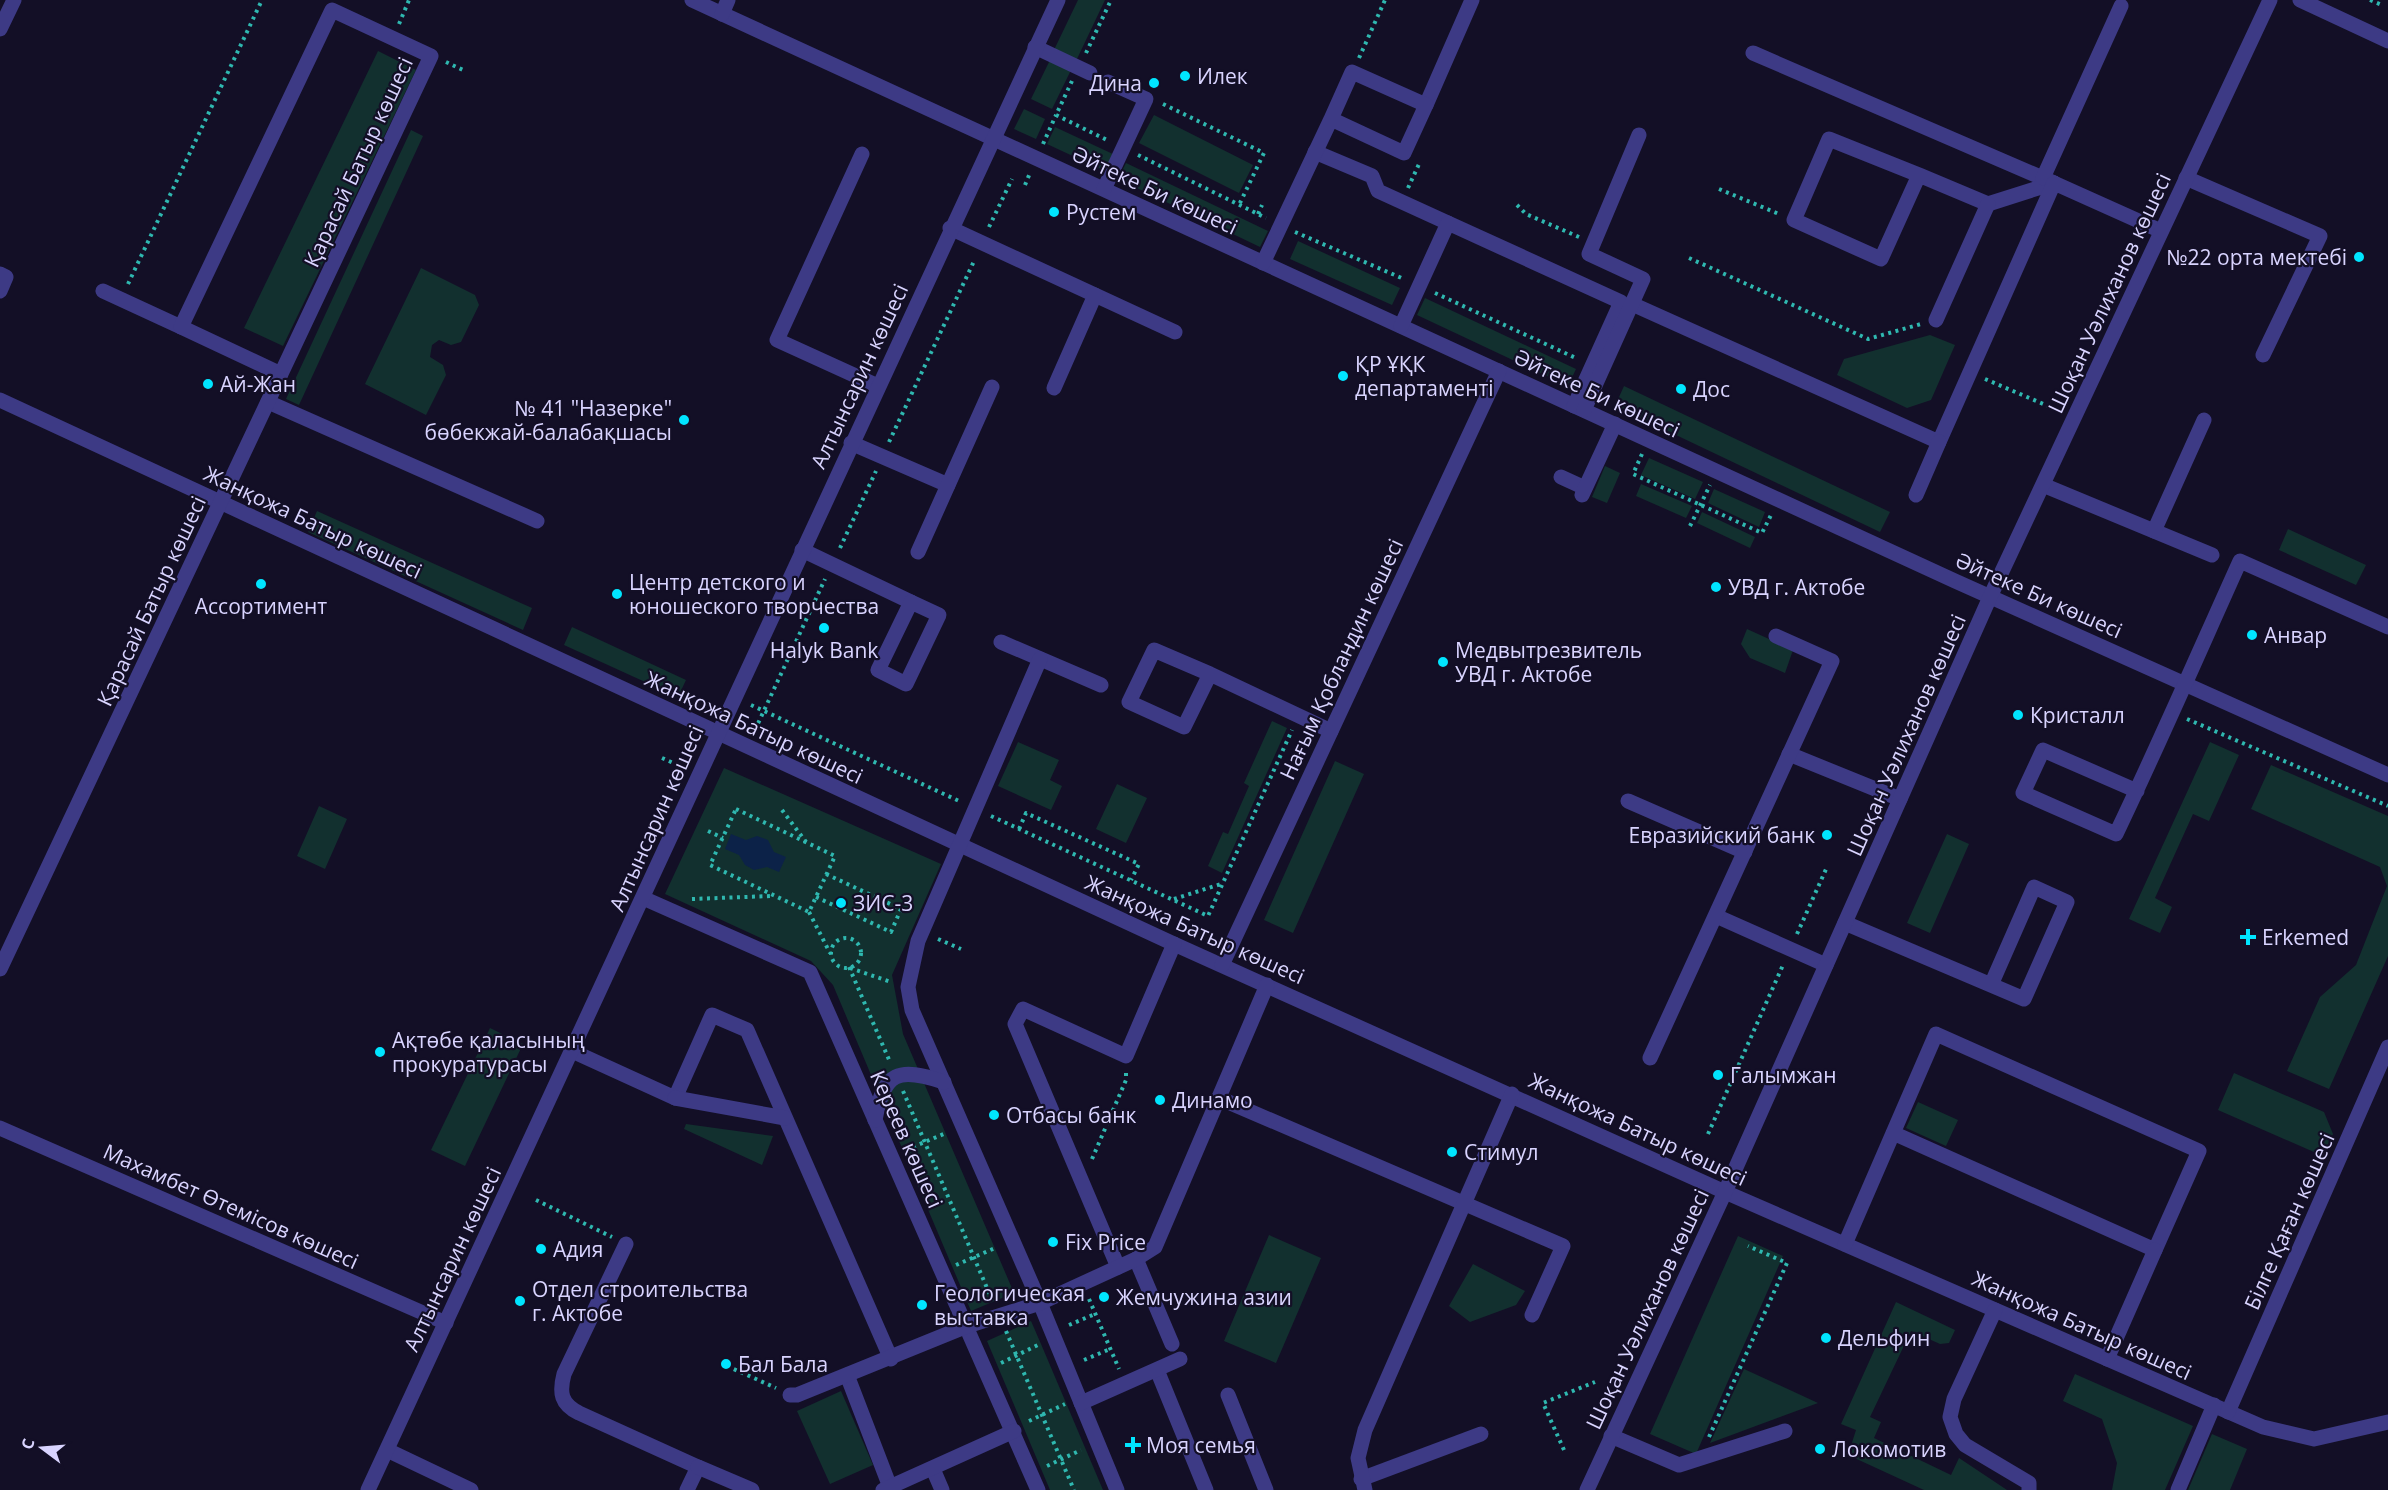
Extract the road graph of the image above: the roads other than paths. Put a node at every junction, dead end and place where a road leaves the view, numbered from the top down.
1 (14, 0) edge
2 (692, 0) edge
3 (1058, 0) edge
4 (1472, 0) edge
5 (2270, 0) edge
6 (2300, 0) edge
7 (2121, 6) dead end
8 (725, 7) edge
9 (0, 29) edge
10 (2388, 41) edge
11 (1035, 47) junction
12 (1753, 53) dead end
13 (1090, 73) dead end
14 (1108, 82) dead end
15 (1426, 105) junction
16 (1331, 119) junction
17 (1639, 135) dead end
18 (992, 138) junction
19 (1316, 152) junction
20 (862, 154) dead end
21 (1919, 176) junction
22 (2186, 178) junction
23 (2048, 181) junction
24 (1104, 189) junction
25 (1988, 204) junction
26 (1448, 222) junction
27 (951, 228) junction
28 (2162, 231) junction
29 (1263, 263) junction
30 (0, 274) edge
31 (0, 291) edge
32 (103, 291) dead end
33 (1095, 295) junction
34 (1632, 304) junction
35 (1936, 320) road end
36 (1401, 326) junction
37 (181, 327) junction
38 (1175, 332) dead end
39 (2263, 355) dead end
40 (1499, 371) junction
41 (281, 374) junction
42 (878, 386) junction
43 (992, 387) dead end
44 (1054, 388) dead end
45 (0, 400) edge
46 (268, 402) junction
47 (1579, 408) junction
48 (2204, 420) dead end
49 (1615, 424) junction
50 (1939, 442) junction
51 (851, 443) junction
52 (1561, 477) dead end
53 (948, 485) junction
54 (2043, 485) junction
55 (1916, 495) dead end
56 (220, 503) junction
57 (537, 521) dead end
58 (2154, 531) junction
59 (802, 550) junction
60 (918, 552) dead end
61 (2212, 555) dead end
62 (1990, 597) junction
63 (911, 602) junction
64 (2388, 627) edge
65 (1776, 636) dead end
66 (1000, 642) dead end
67 (1040, 658) junction
68 (1210, 675) junction
69 (2186, 683) junction
70 (1101, 685) dead end
71 (1330, 731) junction
72 (718, 732) junction
73 (1789, 754) junction
74 (2388, 775) edge
75 (2137, 791) junction
76 (1900, 800) junction
77 (1628, 801) dead end
78 (958, 846) junction
79 (1745, 852) junction
80 (644, 898) junction
81 (1716, 916) junction
82 (1845, 923) junction
83 (1174, 944) junction
84 (1222, 965) junction
85 (1826, 965) junction
86 (0, 969) edge
87 (1267, 985) junction
88 (1991, 985) junction
89 (2388, 1047) edge
90 (572, 1051) junction
91 (1650, 1058) dead end
92 (944, 1082) junction
93 (1512, 1094) junction
94 (675, 1098) junction
95 (1219, 1098) junction
96 (785, 1118) junction
97 (875, 1120) junction
98 (0, 1128) edge
99 (1893, 1133) junction
100 (1725, 1192) junction
101 (1464, 1203) junction
102 (626, 1244) road end
103 (1845, 1244) junction
104 (2155, 1250) junction
105 (1136, 1259) junction
106 (1118, 1267) junction
107 (1041, 1303) junction
108 (1995, 1310) junction
109 (1533, 1314) dead end
110 (446, 1323) junction
111 (967, 1326) junction
112 (1173, 1344) dead end
113 (891, 1359) junction
114 (1180, 1359) dead end
115 (2107, 1359) junction
116 (1157, 1370) junction
117 (847, 1375) junction
118 (790, 1395) road end
119 (1228, 1395) dead end
120 (1074, 1403) junction
121 (2221, 1409) junction
122 (2388, 1422) edge
123 (1018, 1428) junction
124 (1785, 1431) dead end
125 (1481, 1434) dead end
126 (1611, 1436) junction
127 (387, 1450) junction
128 (698, 1467) junction
129 (933, 1469) junction
130 (1363, 1484) edge
131 (886, 1488) edge
132 (368, 1490) edge
133 (471, 1490) edge
134 (687, 1490) edge
135 (752, 1490) edge
136 (942, 1490) edge
137 (1038, 1490) edge
138 (1117, 1490) edge
139 (1206, 1490) edge
140 (1266, 1490) edge
141 (1587, 1490) edge
142 (2029, 1490) edge
143 (2178, 1490) edge

1 - 9 street
2 - 8 street, Әйтеке Би көшесі
3 - 11 street, Алтынсарин көшесі
4 - 15 street
5 - 22 street, Шоқан Уәлиханов көшесі
6 - 10 street
7 - 23 street
8 - 18 street, Әйтеке Би көшесі
11 - 13 street
11 - 18 street, Алтынсарин көшесі
12 - 23 street
14 - 24 street
15 - 16 street
15 - 16 street
16 - 19 street
17 - 34 street
18 - 24 street, Әйтеке Би көшесі
18 - 27 street, Алтынсарин көшесі
19 - 26 street
19 - 29 street
20 - 42 street
21 - 21 street
21 - 25 street
22 - 28 street, Шоқан Уәлиханов көшесі
22 - 39 street
23 - 25 street
23 - 28 street
23 - 50 street
24 - 29 street, Әйтеке Би көшесі
25 - 35 street
26 - 36 street
26 - 47 street
27 - 33 street
27 - 42 street, Алтынсарин көшесі
28 - 54 street, Шоқан Уәлиханов көшесі
29 - 36 street, Әйтеке Би көшесі
30 - 31 street
32 - 37 street
33 - 38 street
33 - 44 street
34 - 47 street
34 - 50 street
36 - 40 street, Әйтеке Би көшесі
37 - 41 street
37 - 41 street, Қарасай Батыр көшесі
40 - 47 street, Әйтеке Би көшесі
40 - 71 street, Нағым Қобландин көшесі
41 - 46 street, Қарасай Батыр көшесі
42 - 51 street, Алтынсарин көшесі
43 - 53 street
45 - 56 street, Жанқожа Батыр көшесі
46 - 56 street, Қарасай Батыр көшесі
46 - 57 street
47 - 49 street, Әйтеке Би көшесі
48 - 58 street
49 - 52 street
49 - 62 street, Әйтеке Би көшесі
50 - 55 street
51 - 53 street
51 - 59 street, Алтынсарин көшесі
53 - 60 street
54 - 58 street
54 - 62 street, Шоқан Уәлиханов көшесі
56 - 72 street, Жанқожа Батыр көшесі
56 - 86 street, Қарасай Батыр көшесі
58 - 61 street
59 - 63 street
59 - 72 street, Алтынсарин көшесі
62 - 69 street, Әйтеке Би көшесі
62 - 76 street, Шоқан Уәлиханов көшесі
63 - 63 street
64 - 69 street
65 - 73 street
66 - 67 street
67 - 70 street
67 - 78 street
68 - 68 street
68 - 71 street
69 - 74 street, Әйтеке Би көшесі
69 - 75 street
71 - 84 street, Нағым Қобландин көшесі
72 - 78 street, Жанқожа Батыр көшесі
72 - 80 street, Алтынсарин көшесі
73 - 76 street
73 - 79 street
75 - 75 street
76 - 82 street, Шоқан Уәлиханов көшесі
77 - 79 street
78 - 83 street, Жанқожа Батыр көшесі
78 - 92 street
79 - 81 street
80 - 90 street, Алтынсарин көшесі
80 - 97 street, Кереев көшесі
81 - 85 street
81 - 91 street
82 - 85 street, Шоқан Уәлиханов көшесі
82 - 88 street
83 - 84 street, Жанқожа Батыр көшесі
83 - 106 street
84 - 87 street, Жанқожа Батыр көшесі
85 - 100 street, Шоқан Уәлиханов көшесі
87 - 93 street, Жанқожа Батыр көшесі
87 - 95 street
88 - 88 street
89 - 121 street, Білге Қаған көшесі
90 - 94 street
90 - 110 street, Алтынсарин көшесі
92 - 97 street
92 - 107 street
93 - 100 street, Жанқожа Батыр көшесі
93 - 101 street
94 - 96 street
94 - 96 street
95 - 101 street
95 - 105 street
96 - 113 street
97 - 111 street, Кереев көшесі
98 - 110 street, Махамбет Өтемісов көшесі
99 - 103 street
99 - 104 street
99 - 104 street
100 - 103 street, Жанқожа Батыр көшесі
100 - 126 street, Шоқан Уәлиханов көшесі
101 - 109 street
101 - 130 street
102 - 128 street
103 - 108 street, Жанқожа Батыр көшесі
104 - 115 street
105 - 106 street
105 - 112 street
106 - 107 street
107 - 111 street
107 - 120 street
108 - 115 street, Жанқожа Батыр көшесі
108 - 142 street
110 - 127 street, Алтынсарин көшесі
111 - 113 street
111 - 123 street, Кереев көшесі
113 - 117 street
114 - 116 street
115 - 121 street, Жанқожа Батыр көшесі
116 - 120 street
116 - 139 street
117 - 118 street
117 - 131 street
119 - 140 street
120 - 138 street
121 - 122 street, Жанқожа Батыр көшесі
121 - 143 street, Білге Қаған көшесі
123 - 129 street
123 - 137 street, Кереев көшесі
124 - 126 street
125 - 130 street
126 - 141 street, Шоқан Уәлиханов көшесі
127 - 132 street, Алтынсарин көшесі
127 - 133 street
128 - 134 street
128 - 135 street
129 - 131 street
129 - 136 street

